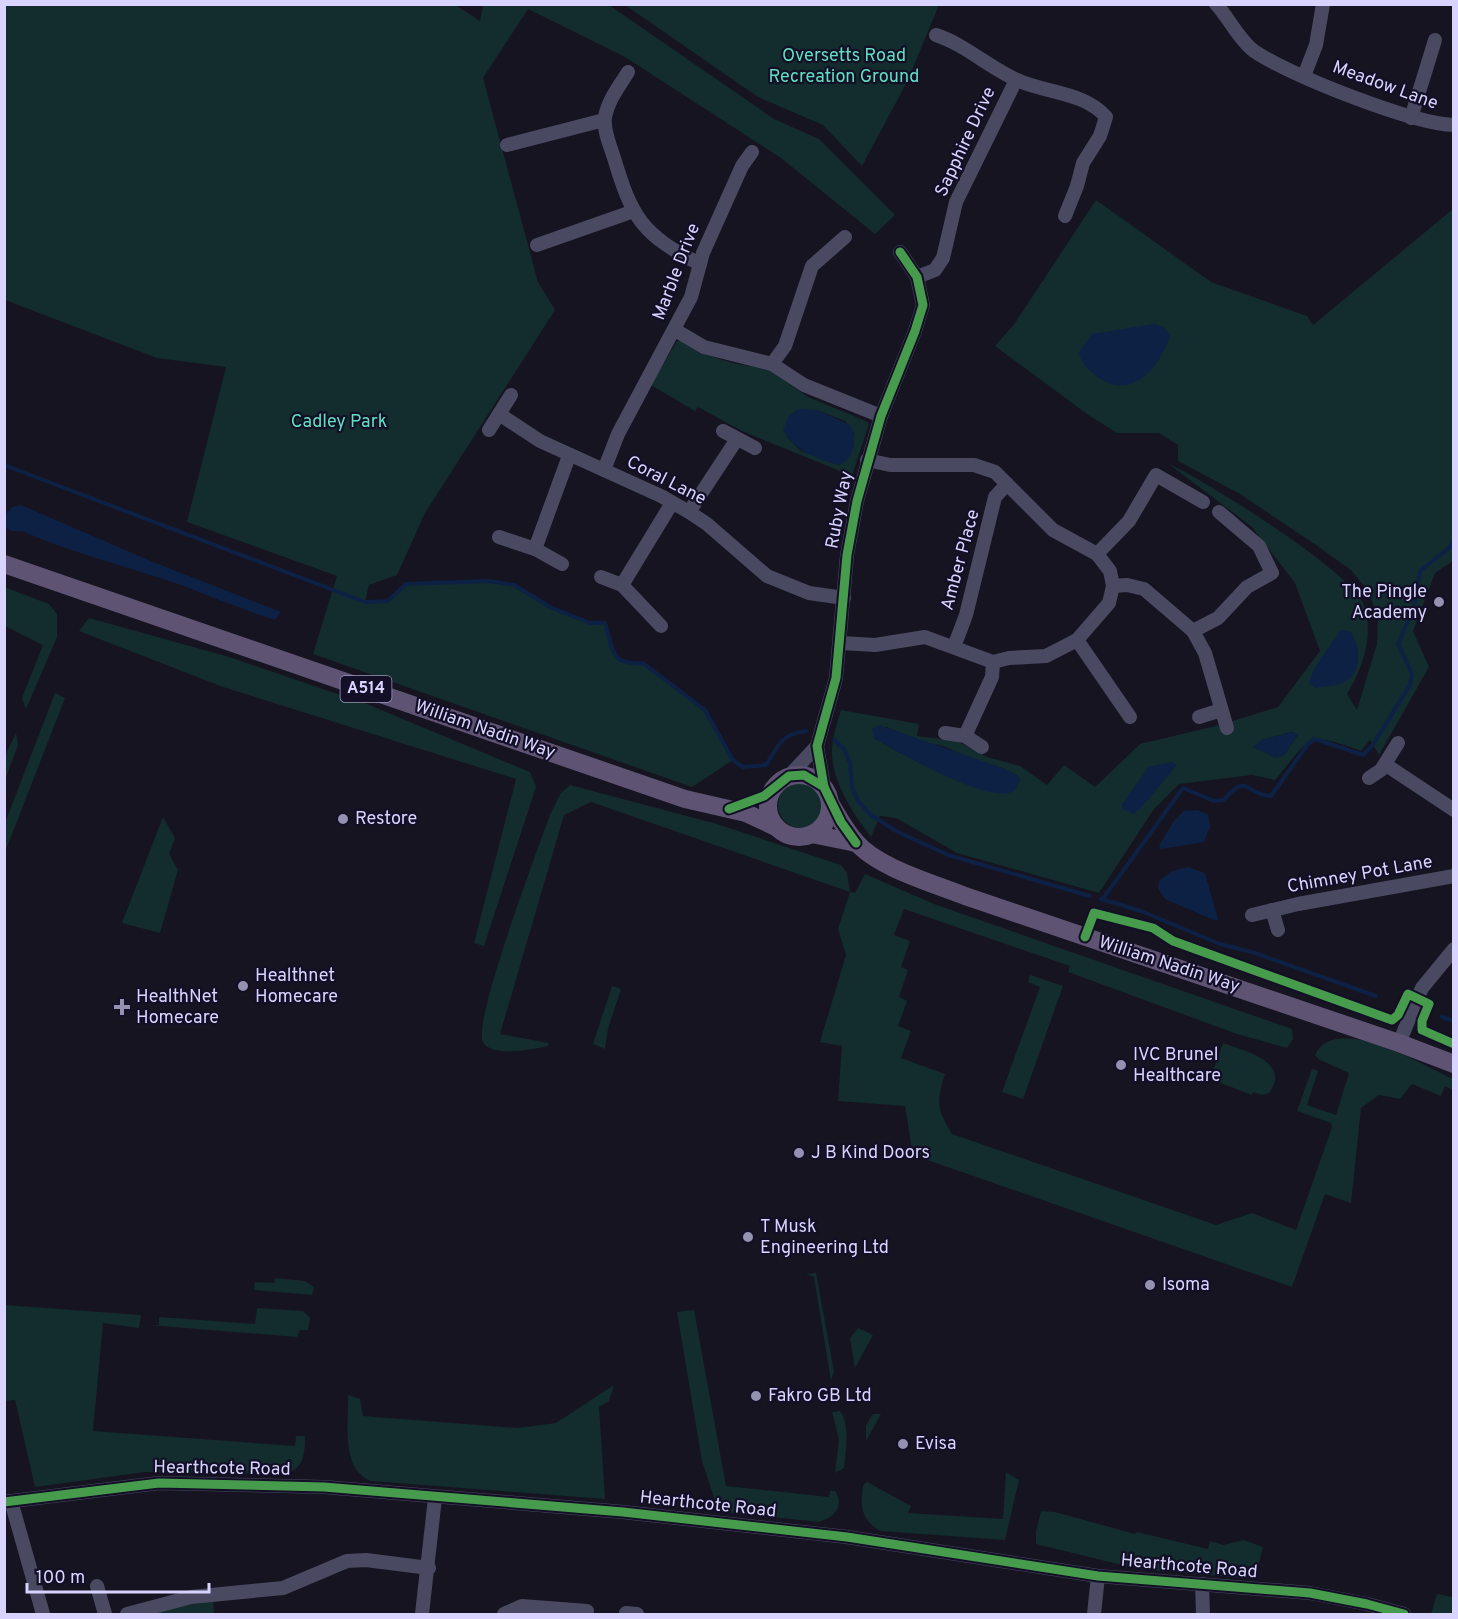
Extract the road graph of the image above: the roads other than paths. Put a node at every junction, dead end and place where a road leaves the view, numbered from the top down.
1 (1216, 4) edge
2 (1323, 4) edge
3 (936, 35) dead end
4 (1435, 40) dead end
5 (628, 72) dead end
6 (1304, 76) junction
7 (1016, 80) junction
8 (1411, 118) junction
9 (604, 120) junction
10 (1454, 125) edge
11 (507, 146) dead end
12 (752, 152) dead end
13 (634, 212) junction
14 (1065, 216) dead end
15 (845, 237) dead end
16 (537, 245) dead end
17 (900, 252) dead end
18 (700, 264) junction
19 (917, 277) junction
20 (675, 330) junction
21 (772, 364) junction
22 (511, 395) dead end
23 (499, 414) junction
24 (881, 416) junction
25 (489, 430) dead end
26 (723, 431) dead end
27 (737, 439) junction
28 (755, 448) dead end
29 (569, 456) junction
30 (867, 460) junction
31 (604, 470) junction
32 (1007, 484) junction
33 (1203, 501) dead end
34 (672, 503) junction
35 (689, 512) junction
36 (1219, 512) dead end
37 (499, 537) dead end
38 (535, 549) junction
39 (1097, 554) junction
40 (4, 564) edge
41 (562, 564) dead end
42 (601, 577) dead end
43 (622, 585) junction
44 (1113, 586) junction
45 (844, 598) junction
46 (662, 626) dead end
47 (1193, 631) junction
48 (1077, 640) junction
49 (841, 643) junction
50 (954, 647) junction
51 (993, 663) junction
52 (1221, 711) junction
53 (1130, 717) dead end
54 (1200, 717) dead end
55 (1227, 728) dead end
56 (945, 733) dead end
57 (965, 736) junction
58 (1398, 744) dead end
59 (817, 746) junction
60 (982, 747) dead end
61 (1386, 765) junction
62 (789, 776) junction
63 (1370, 778) dead end
64 (773, 788) junction
65 (827, 795) junction
66 (729, 809) junction
67 (1454, 810) edge
68 (776, 827) junction
69 (812, 834) junction
70 (856, 843) junction
71 (1454, 876) edge
72 (1272, 910) junction
73 (1252, 915) dead end
74 (1278, 930) dead end
75 (1454, 949) edge
76 (1399, 1043) junction
77 (1454, 1064) edge
78 (435, 1498) junction
79 (8, 1502) edge
80 (429, 1568) junction
81 (1098, 1576) junction
82 (1202, 1584) junction
83 (98, 1586) dead end
84 (587, 1611) dead end
85 (44, 1614) edge
86 (105, 1614) edge
87 (127, 1614) edge
88 (422, 1614) edge
89 (504, 1614) edge
90 (1094, 1614) edge
91 (1203, 1614) edge
92 (1401, 1614) edge

1 - 6 street, Meadow Lane
2 - 6 street
3 - 7 street, Sapphire Drive
4 - 8 street
5 - 9 street
6 - 8 street, Meadow Lane
7 - 14 street, Sapphire Drive
7 - 19 street, Sapphire Drive
8 - 10 street, Meadow Lane
9 - 11 street
9 - 13 street
12 - 18 street, Marble Drive
13 - 16 street
13 - 18 street
15 - 21 street
17 - 19 street, Ruby Way
18 - 20 street, Marble Drive
19 - 24 street, Ruby Way
20 - 21 street
20 - 31 street, Marble Drive
21 - 24 street
22 - 23 street
23 - 25 street
23 - 29 street, Coral Lane
24 - 30 street, Ruby Way
26 - 27 street
27 - 28 street
27 - 35 street
29 - 31 street, Coral Lane
29 - 38 street
30 - 32 street
30 - 45 street, Ruby Way
31 - 34 street, Coral Lane
32 - 39 street
32 - 50 street, Amber Place
33 - 39 street
34 - 35 street, Coral Lane
34 - 43 street
35 - 45 street, Coral Lane
36 - 47 street
37 - 38 street
38 - 41 street
39 - 44 street
40 - 66 main road, William Nadin Way / A514
42 - 43 street
43 - 46 street
44 - 47 street
44 - 48 street
45 - 49 street, Ruby Way
47 - 52 street
48 - 51 street
48 - 53 street
49 - 50 street
49 - 59 street, Ruby Way
50 - 51 street
51 - 57 street
52 - 54 street
52 - 55 street
56 - 57 street
57 - 60 street
58 - 61 street
59 - 62 street, Ruby Way
59 - 65 street, Ruby Way
61 - 63 street
61 - 67 street
62 - 64 main road
62 - 65 main road
64 - 66 main road
64 - 68 main road
65 - 69 main road
65 - 70 main road, William Nadin Way / A514
66 - 68 main road, William Nadin Way / A514
68 - 69 main road, A514
69 - 70 main road, William Nadin Way / A514
70 - 76 main road, William Nadin Way / A514
71 - 72 street, Chimney Pot Lane
72 - 73 street, Chimney Pot Lane
72 - 74 street, Chimney Pot Lane
75 - 76 street
76 - 77 main road, William Nadin Way / A514
78 - 79 street, Hearthcote Road
78 - 80 street
78 - 81 street, Hearthcote Road
79 - 85 street
80 - 87 street
80 - 88 street
81 - 82 street, Hearthcote Road
81 - 90 street
82 - 91 street
82 - 92 street, Hearthcote Road
83 - 86 street
84 - 89 street

